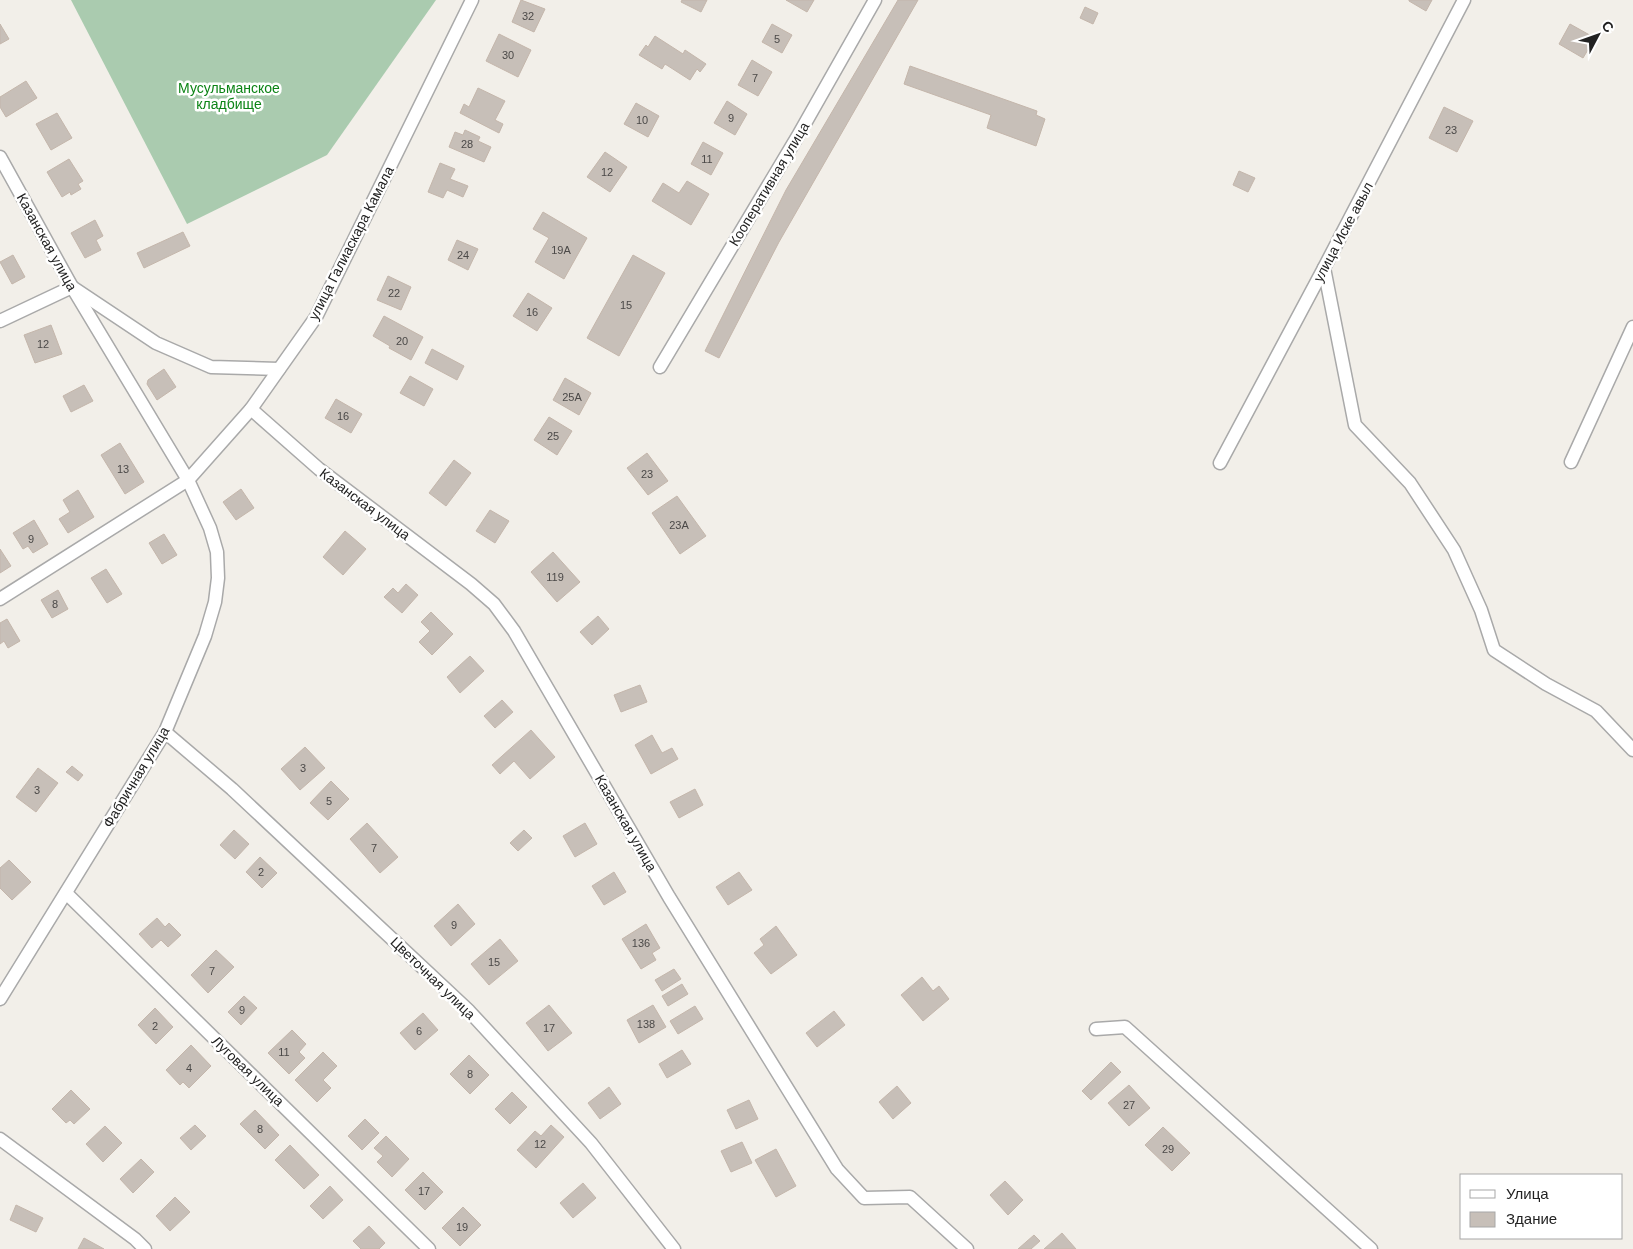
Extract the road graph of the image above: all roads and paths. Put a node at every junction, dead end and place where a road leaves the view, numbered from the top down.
1 (472, 0) edge
2 (875, 0) edge
3 (1464, 0) edge
4 (0, 157) edge
5 (1324, 268) junction
6 (72, 287) junction
7 (0, 321) edge
8 (1633, 327) edge
9 (660, 367) dead end
10 (279, 369) junction
11 (251, 409) junction
12 (1570, 462) dead end
13 (1220, 463) dead end
14 (188, 480) junction
15 (0, 599) edge
16 (165, 732) junction
17 (1633, 750) edge
18 (66, 893) junction
19 (0, 999) edge
20 (1096, 1030) dead end
21 (0, 1140) edge
22 (145, 1249) edge
23 (429, 1249) edge
24 (674, 1249) edge
25 (967, 1249) edge
26 (1372, 1249) edge

1 - 10 street, улица Галиаскара Камала
2 - 9 street, Кооперативная улица
3 - 5 street, улица Иске авыл
4 - 6 street, Казанская улица
5 - 13 street, улица Иске авыл
5 - 17 street
6 - 7 street
6 - 10 street
6 - 14 street, Казанская улица
8 - 12 street
10 - 11 street, улица Галиаскара Камала
11 - 14 street, улица Галиаскара Камала
11 - 25 street, Казанская улица
14 - 15 street, улица Галиаскара Камала
14 - 16 street, Фабричная улица
16 - 18 street, Фабричная улица
16 - 24 street, Цветочная улица
18 - 19 street, Фабричная улица
18 - 23 street, Луговая улица
20 - 26 street
21 - 22 street

